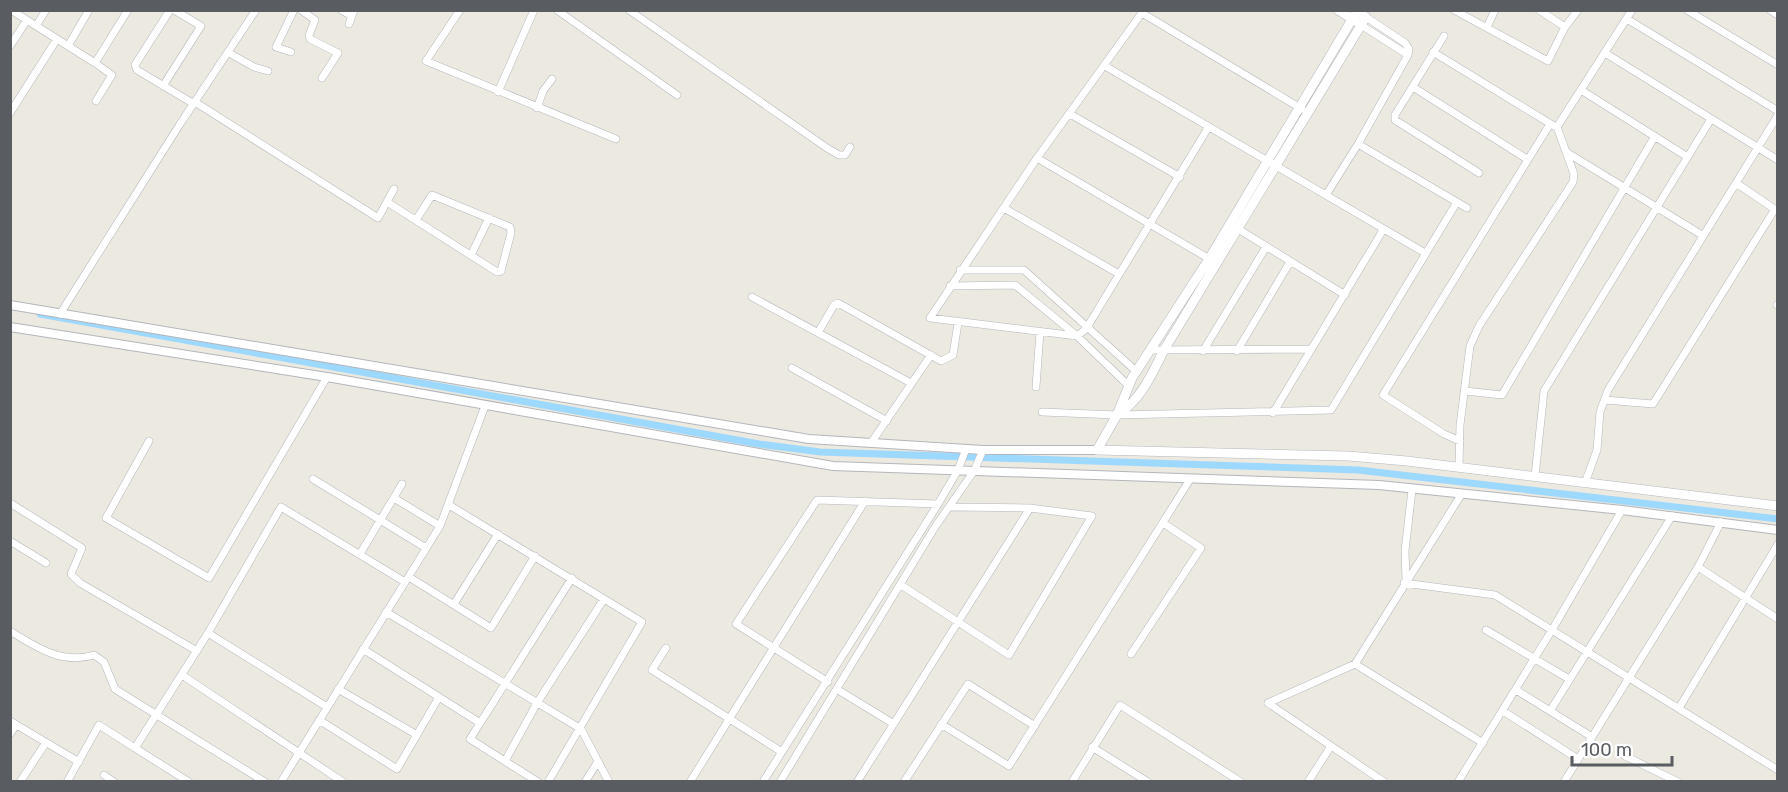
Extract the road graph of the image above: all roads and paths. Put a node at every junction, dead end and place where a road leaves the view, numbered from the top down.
1 (11, 10) edge
2 (45, 10) edge
3 (89, 10) edge
4 (128, 10) edge
5 (172, 10) edge
6 (192, 10) edge
7 (256, 10) edge
8 (294, 10) edge
9 (301, 10) edge
10 (341, 10) edge
11 (460, 10) edge
12 (534, 10) edge
13 (557, 10) edge
14 (629, 10) edge
15 (1338, 10) edge
16 (1454, 10) edge
17 (1495, 10) edge
18 (1539, 10) edge
19 (1578, 10) edge
20 (1632, 10) edge
21 (1687, 10) edge
22 (1770, 10) edge
23 (1143, 12) edge
24 (353, 13) edge
25 (1355, 14) edge
26 (1778, 15) edge
27 (187, 18) junction
28 (1627, 19) junction
29 (27, 20) junction
30 (1364, 21) junction
31 (349, 24) dead end
32 (36, 26) junction
33 (1487, 27) junction
34 (1565, 27) junction
35 (1444, 36) dead end
36 (57, 39) junction
37 (10, 46) edge
38 (68, 46) junction
39 (291, 52) dead end
40 (1434, 52) junction
41 (229, 53) junction
42 (1605, 53) junction
43 (95, 63) junction
44 (1778, 65) edge
45 (1105, 66) junction
46 (268, 70) dead end
47 (322, 78) dead end
48 (552, 79) dead end
49 (163, 86) junction
50 (1413, 87) junction
51 (1581, 90) junction
52 (498, 92) junction
53 (677, 95) dead end
54 (96, 101) dead end
55 (194, 103) junction
56 (537, 108) junction
57 (1304, 110) junction
58 (10, 113) edge
59 (1778, 113) edge
60 (1070, 114) junction
61 (1711, 119) junction
62 (1553, 126) junction
63 (1208, 128) junction
64 (1655, 136) junction
65 (616, 139) dead end
66 (1358, 144) junction
67 (850, 147) dead end
68 (1759, 148) junction
69 (1566, 152) junction
70 (1686, 156) junction
71 (1037, 158) junction
72 (1527, 159) junction
73 (1778, 160) edge
74 (1270, 165) junction
75 (1479, 173) dead end
76 (1180, 177) junction
77 (1736, 183) junction
78 (1623, 186) junction
79 (394, 189) dead end
80 (1326, 195) junction
81 (387, 202) junction
82 (1456, 202) junction
83 (1658, 207) junction
84 (1004, 208) junction
85 (1467, 208) dead end
86 (1776, 210) edge
87 (489, 218) junction
88 (416, 220) junction
89 (1149, 226) junction
90 (1234, 226) junction
91 (1383, 230) junction
92 (1702, 235) junction
93 (1266, 247) junction
94 (1425, 254) junction
95 (471, 255) junction
96 (1213, 261) junction
97 (1290, 262) junction
98 (960, 270) junction
99 (1119, 274) junction
100 (950, 286) junction
101 (1345, 295) junction
102 (752, 297) dead end
103 (10, 305) edge
104 (60, 314) junction
105 (958, 323) junction
106 (10, 327) edge
107 (1086, 328) junction
108 (819, 331) junction
109 (1040, 332) junction
110 (1077, 336) junction
111 (1310, 349) junction
112 (1153, 350) junction
113 (1164, 350) junction
114 (1203, 351) junction
115 (1237, 351) junction
116 (931, 355) junction
117 (792, 368) dead end
118 (1136, 371) junction
119 (327, 378) junction
120 (911, 383) junction
121 (1129, 386) junction
122 (1036, 387) dead end
123 (1465, 391) junction
124 (1605, 400) junction
125 (485, 406) junction
126 (1042, 412) dead end
127 (1273, 413) junction
128 (1118, 415) junction
129 (887, 421) junction
130 (149, 441) dead end
131 (1460, 441) junction
132 (871, 443) junction
133 (1097, 450) junction
134 (966, 451) junction
135 (982, 453) junction
136 (1459, 466) junction
137 (959, 468) junction
138 (976, 469) junction
139 (1535, 476) junction
140 (313, 479) dead end
141 (1189, 481) junction
142 (1585, 483) junction
143 (402, 484) dead end
144 (1412, 490) junction
145 (1461, 495) junction
146 (394, 498) junction
147 (864, 501) junction
148 (10, 503) edge
149 (938, 504) junction
150 (449, 505) junction
151 (1778, 506) edge
152 (951, 507) junction
153 (1030, 508) junction
154 (1622, 510) junction
155 (1672, 516) junction
156 (381, 521) junction
157 (1721, 522) junction
158 (1163, 523) junction
159 (440, 526) junction
160 (1778, 530) edge
161 (498, 534) junction
162 (10, 541) edge
163 (1778, 544) edge
164 (426, 548) junction
165 (360, 555) junction
166 (535, 556) junction
167 (46, 563) dead end
168 (1698, 567) junction
169 (572, 578) junction
170 (407, 580) junction
171 (1405, 581) junction
172 (902, 585) junction
173 (604, 598) junction
174 (1746, 599) junction
175 (453, 604) junction
176 (386, 612) junction
177 (1778, 619) edge
178 (958, 622) junction
179 (1486, 630) dead end
180 (1552, 630) junction
181 (10, 631) edge
182 (208, 633) junction
183 (774, 647) junction
184 (666, 648) dead end
185 (363, 650) junction
186 (197, 651) junction
187 (1586, 651) junction
188 (1131, 654) dead end
189 (1535, 659) junction
190 (1355, 664) junction
191 (182, 675) junction
192 (1629, 678) junction
193 (1569, 680) junction
194 (828, 682) junction
195 (504, 683) junction
196 (338, 689) junction
197 (838, 690) junction
198 (1516, 690) junction
199 (439, 697) junction
200 (537, 703) junction
201 (327, 707) junction
202 (1679, 708) junction
203 (1503, 711) junction
204 (1550, 711) junction
205 (157, 714) junction
206 (729, 718) junction
207 (319, 720) junction
208 (14, 723) edge
209 (480, 723) junction
210 (894, 724) junction
211 (941, 724) junction
212 (1035, 726) junction
213 (581, 729) junction
214 (10, 734) edge
215 (417, 735) junction
216 (1592, 737) junction
217 (1483, 743) junction
218 (45, 744) junction
219 (1331, 746) junction
220 (1092, 747) junction
221 (135, 748) junction
222 (782, 752) junction
223 (299, 753) junction
224 (1625, 756) dead end
225 (1578, 759) junction
226 (505, 761) junction
227 (79, 762) junction
228 (597, 763) junction
229 (1776, 766) edge
230 (104, 775) dead end
231 (1371, 778) edge
232 (20, 782) edge
233 (66, 782) edge
234 (114, 782) edge
235 (189, 782) edge
236 (266, 782) edge
237 (281, 782) edge
238 (343, 782) edge
239 (538, 782) edge
240 (548, 782) edge
241 (585, 782) edge
242 (609, 782) edge
243 (690, 782) edge
244 (763, 782) edge
245 (780, 782) edge
246 (857, 782) edge
247 (904, 782) edge
248 (1071, 782) edge
249 (1148, 782) edge
250 (1241, 782) edge
251 (1308, 782) edge
252 (1384, 782) edge
253 (1458, 782) edge
254 (1564, 782) edge
255 (1677, 782) edge

1 - 29 street
2 - 32 street
3 - 38 street
4 - 43 street
5 - 27 street
5 - 49 street
6 - 27 street
7 - 41 street
8 - 39 street
9 - 47 street
10 - 24 street
11 - 52 street
12 - 52 street
13 - 53 street
14 - 67 street
15 - 25 main road
16 - 33 street
17 - 33 street
18 - 34 street
19 - 34 street
20 - 28 street
21 - 44 street
22 - 26 street
23 - 45 street
23 - 57 street
24 - 31 street
25 - 30 main road
25 - 57 main road
27 - 49 street
28 - 42 street
28 - 59 street
29 - 32 street
29 - 37 street
30 - 57 main road
30 - 66 street
32 - 36 street
33 - 34 street
35 - 40 street
36 - 38 street
36 - 58 street
38 - 43 street
40 - 50 street
40 - 62 street
41 - 46 street
41 - 55 street
42 - 51 street
42 - 61 street
43 - 54 street
45 - 60 street
45 - 63 street
48 - 56 street
49 - 55 street
50 - 72 street
50 - 75 street
51 - 62 street
51 - 64 street
52 - 56 street
55 - 81 street
55 - 104 street
56 - 65 street
57 - 74 main road
59 - 68 street
60 - 71 street
60 - 76 street
61 - 68 street
61 - 70 street
62 - 69 street
62 - 72 street
63 - 74 street
63 - 76 street
64 - 70 street
64 - 78 street
66 - 80 street
66 - 82 street
68 - 73 street
68 - 77 street
69 - 78 street
69 - 123 street
70 - 83 street
71 - 84 street
71 - 89 street
72 - 131 street
74 - 80 street
74 - 90 main road
76 - 89 street
77 - 86 street
77 - 92 street
78 - 83 street
78 - 123 street
79 - 81 street
80 - 91 street
81 - 88 street
82 - 85 street
82 - 94 street
83 - 92 street
83 - 139 street
84 - 98 street
84 - 99 street
86 - 124 street
87 - 88 street
87 - 95 street
87 - 95 street
88 - 95 street
89 - 96 street
89 - 99 street
90 - 93 street
90 - 96 main road
91 - 94 street
91 - 101 street
92 - 124 street
93 - 97 street
93 - 114 street
94 - 127 street
96 - 112 main road
96 - 113 main road
97 - 101 street
97 - 115 street
98 - 100 street
98 - 107 street
99 - 107 street
100 - 105 street
100 - 110 street
101 - 111 street
102 - 108 street
103 - 104 street
104 - 132 street
105 - 109 street
105 - 116 street
106 - 119 street
107 - 110 street
107 - 118 street
108 - 116 street
108 - 120 street
109 - 110 street
109 - 122 street
110 - 121 street
111 - 115 street
111 - 127 street
112 - 113 street
112 - 118 main road
113 - 114 street
113 - 128 main road
114 - 115 street
116 - 120 street
117 - 129 street
118 - 121 main road
119 - 125 street
119 - 130 street
120 - 129 street
121 - 128 main road
123 - 131 street
124 - 142 street
125 - 137 street
125 - 150 street
126 - 128 street
127 - 128 street
128 - 133 main road
129 - 132 street
131 - 136 street
132 - 134 street
133 - 135 street
133 - 136 main road
134 - 135 street
134 - 137 street
135 - 138 street
136 - 139 main road
137 - 138 street
137 - 149 street
138 - 141 street
138 - 152 street
139 - 142 main road
140 - 156 street
141 - 144 street
141 - 158 street
142 - 151 main road
143 - 146 street
144 - 145 street
144 - 171 street
145 - 154 street
145 - 171 street
146 - 156 street
146 - 159 street
147 - 149 street
147 - 183 street
147 - 183 street
148 - 186 street
149 - 194 street
150 - 159 street
150 - 161 street
152 - 153 street
152 - 172 street
153 - 178 street
153 - 178 street
154 - 155 street
154 - 180 street
155 - 157 street
155 - 187 street
156 - 164 street
156 - 165 street
157 - 160 street
157 - 168 street
158 - 188 street
158 - 212 street
159 - 164 street
161 - 166 street
161 - 175 street
162 - 167 street
163 - 174 street
164 - 170 street
165 - 170 street
165 - 182 street
166 - 169 street
166 - 175 street
168 - 174 street
168 - 192 street
169 - 173 street
169 - 195 street
170 - 175 street
170 - 176 street
171 - 180 street
171 - 190 street
172 - 178 street
172 - 197 street
173 - 200 street
173 - 213 street
174 - 177 street
174 - 202 street
176 - 185 street
176 - 195 street
178 - 210 street
179 - 189 street
180 - 187 street
180 - 189 street
181 - 205 street
182 - 186 street
182 - 201 street
183 - 194 street
183 - 206 street
184 - 206 street
185 - 196 street
185 - 199 street
186 - 191 street
187 - 192 street
187 - 193 street
189 - 193 street
189 - 198 street
190 - 217 street
190 - 219 street
191 - 205 street
191 - 223 street
192 - 202 street
192 - 216 street
193 - 204 street
194 - 222 street
195 - 200 street
195 - 209 street
196 - 201 street
196 - 215 street
197 - 210 street
197 - 245 street
198 - 203 street
198 - 204 street
199 - 209 street
199 - 215 street
200 - 213 street
200 - 226 street
201 - 207 street
202 - 229 street
203 - 217 street
203 - 225 street
204 - 216 street
205 - 221 street
205 - 236 street
206 - 222 street
206 - 243 street
207 - 215 street
207 - 223 street
208 - 214 street
208 - 218 street
209 - 226 street
210 - 246 street
211 - 212 street
211 - 212 street
211 - 247 street
213 - 228 street
213 - 240 street
216 - 225 street
217 - 253 street
218 - 227 street
218 - 232 street
219 - 231 street
219 - 251 street
220 - 248 street
220 - 249 street
220 - 250 street
221 - 227 street
221 - 235 street
222 - 244 street
223 - 237 street
223 - 238 street
224 - 255 street
225 - 254 street
226 - 239 street
227 - 233 street
228 - 241 street
228 - 242 street
230 - 234 street
231 - 252 street

